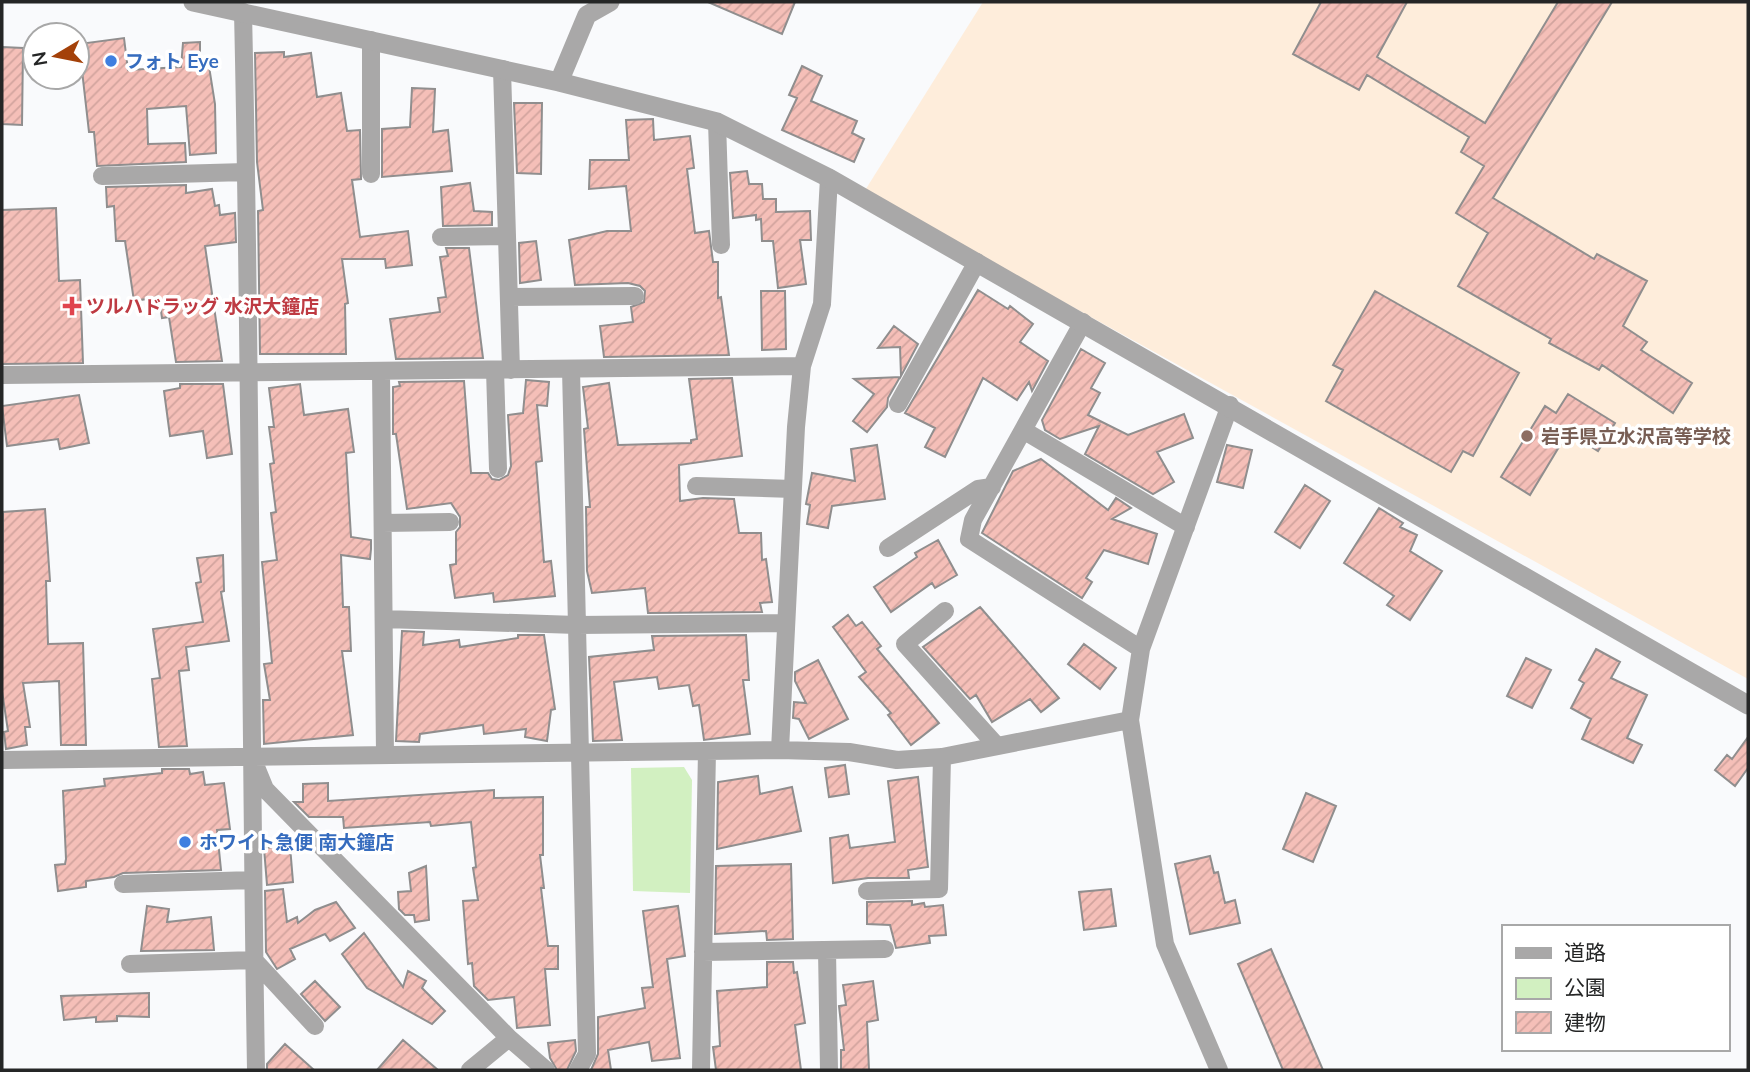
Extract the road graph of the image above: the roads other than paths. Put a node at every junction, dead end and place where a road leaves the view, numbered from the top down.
1 (193, 2) edge
2 (610, 2) edge
3 (243, 12) junction
4 (370, 40) junction
5 (502, 69) junction
6 (559, 82) junction
7 (717, 122) junction
8 (246, 172) junction
9 (370, 174) dead end
10 (102, 176) dead end
11 (829, 178) junction
12 (507, 236) junction
13 (441, 237) dead end
14 (721, 246) dead end
15 (976, 262) junction
16 (635, 296) dead end
17 (509, 297) junction
18 (1083, 322) junction
19 (802, 366) junction
20 (571, 369) junction
21 (503, 370) junction
22 (381, 372) junction
23 (251, 374) junction
24 (2, 375) edge
25 (898, 404) dead end
26 (1230, 405) junction
27 (1023, 430) junction
28 (498, 469) dead end
29 (696, 486) dead end
30 (992, 487) junction
31 (793, 489) junction
32 (450, 522) dead end
33 (383, 523) junction
34 (1185, 527) junction
35 (888, 548) dead end
36 (945, 611) dead end
37 (384, 619) junction
38 (784, 623) junction
39 (577, 625) junction
40 (1140, 649) junction
41 (1748, 705) edge
42 (1130, 720) junction
43 (997, 746) junction
44 (780, 750) junction
45 (707, 751) junction
46 (579, 752) junction
47 (385, 754) junction
48 (251, 756) junction
49 (942, 757) junction
50 (2, 760) edge
51 (253, 880) junction
52 (123, 884) dead end
53 (867, 891) dead end
54 (885, 949) dead end
55 (827, 950) junction
56 (703, 952) junction
57 (254, 960) junction
58 (130, 964) dead end
59 (315, 1026) dead end
60 (509, 1038) junction
61 (257, 1070) edge
62 (470, 1070) edge
63 (546, 1070) edge
64 (578, 1070) edge
65 (701, 1070) edge
66 (829, 1070) edge
67 (1219, 1070) edge

1 - 3 street
2 - 6 street
3 - 4 street
3 - 8 street
4 - 5 street
4 - 9 street
5 - 6 street
5 - 12 street
6 - 7 street
7 - 11 street
7 - 14 street
8 - 10 street
8 - 23 street
11 - 15 street
11 - 19 street
12 - 13 street
12 - 17 street
15 - 18 street
15 - 25 street
16 - 17 street
17 - 21 street
18 - 26 street
18 - 27 street
19 - 20 street
19 - 31 street
20 - 21 street
20 - 39 street
21 - 22 street
21 - 28 street
22 - 23 street
22 - 33 street
23 - 24 street
23 - 48 street
26 - 34 street
26 - 41 street
27 - 30 street
27 - 34 street
29 - 31 street
30 - 35 street
30 - 40 street
31 - 38 street
32 - 33 street
33 - 37 street
34 - 40 street
36 - 43 street
37 - 39 street
37 - 47 street
38 - 39 street
38 - 44 street
39 - 46 street
40 - 42 street
42 - 43 street
42 - 67 street
43 - 49 street
44 - 45 street
44 - 49 street
45 - 46 street
45 - 56 street
46 - 47 street
46 - 64 street
47 - 48 street
48 - 50 street
48 - 51 street
48 - 60 street
49 - 53 street
51 - 52 street
51 - 57 street
54 - 55 street
55 - 56 street
55 - 66 street
56 - 65 street
57 - 58 street
57 - 59 street
57 - 61 street
60 - 62 street
60 - 63 street

